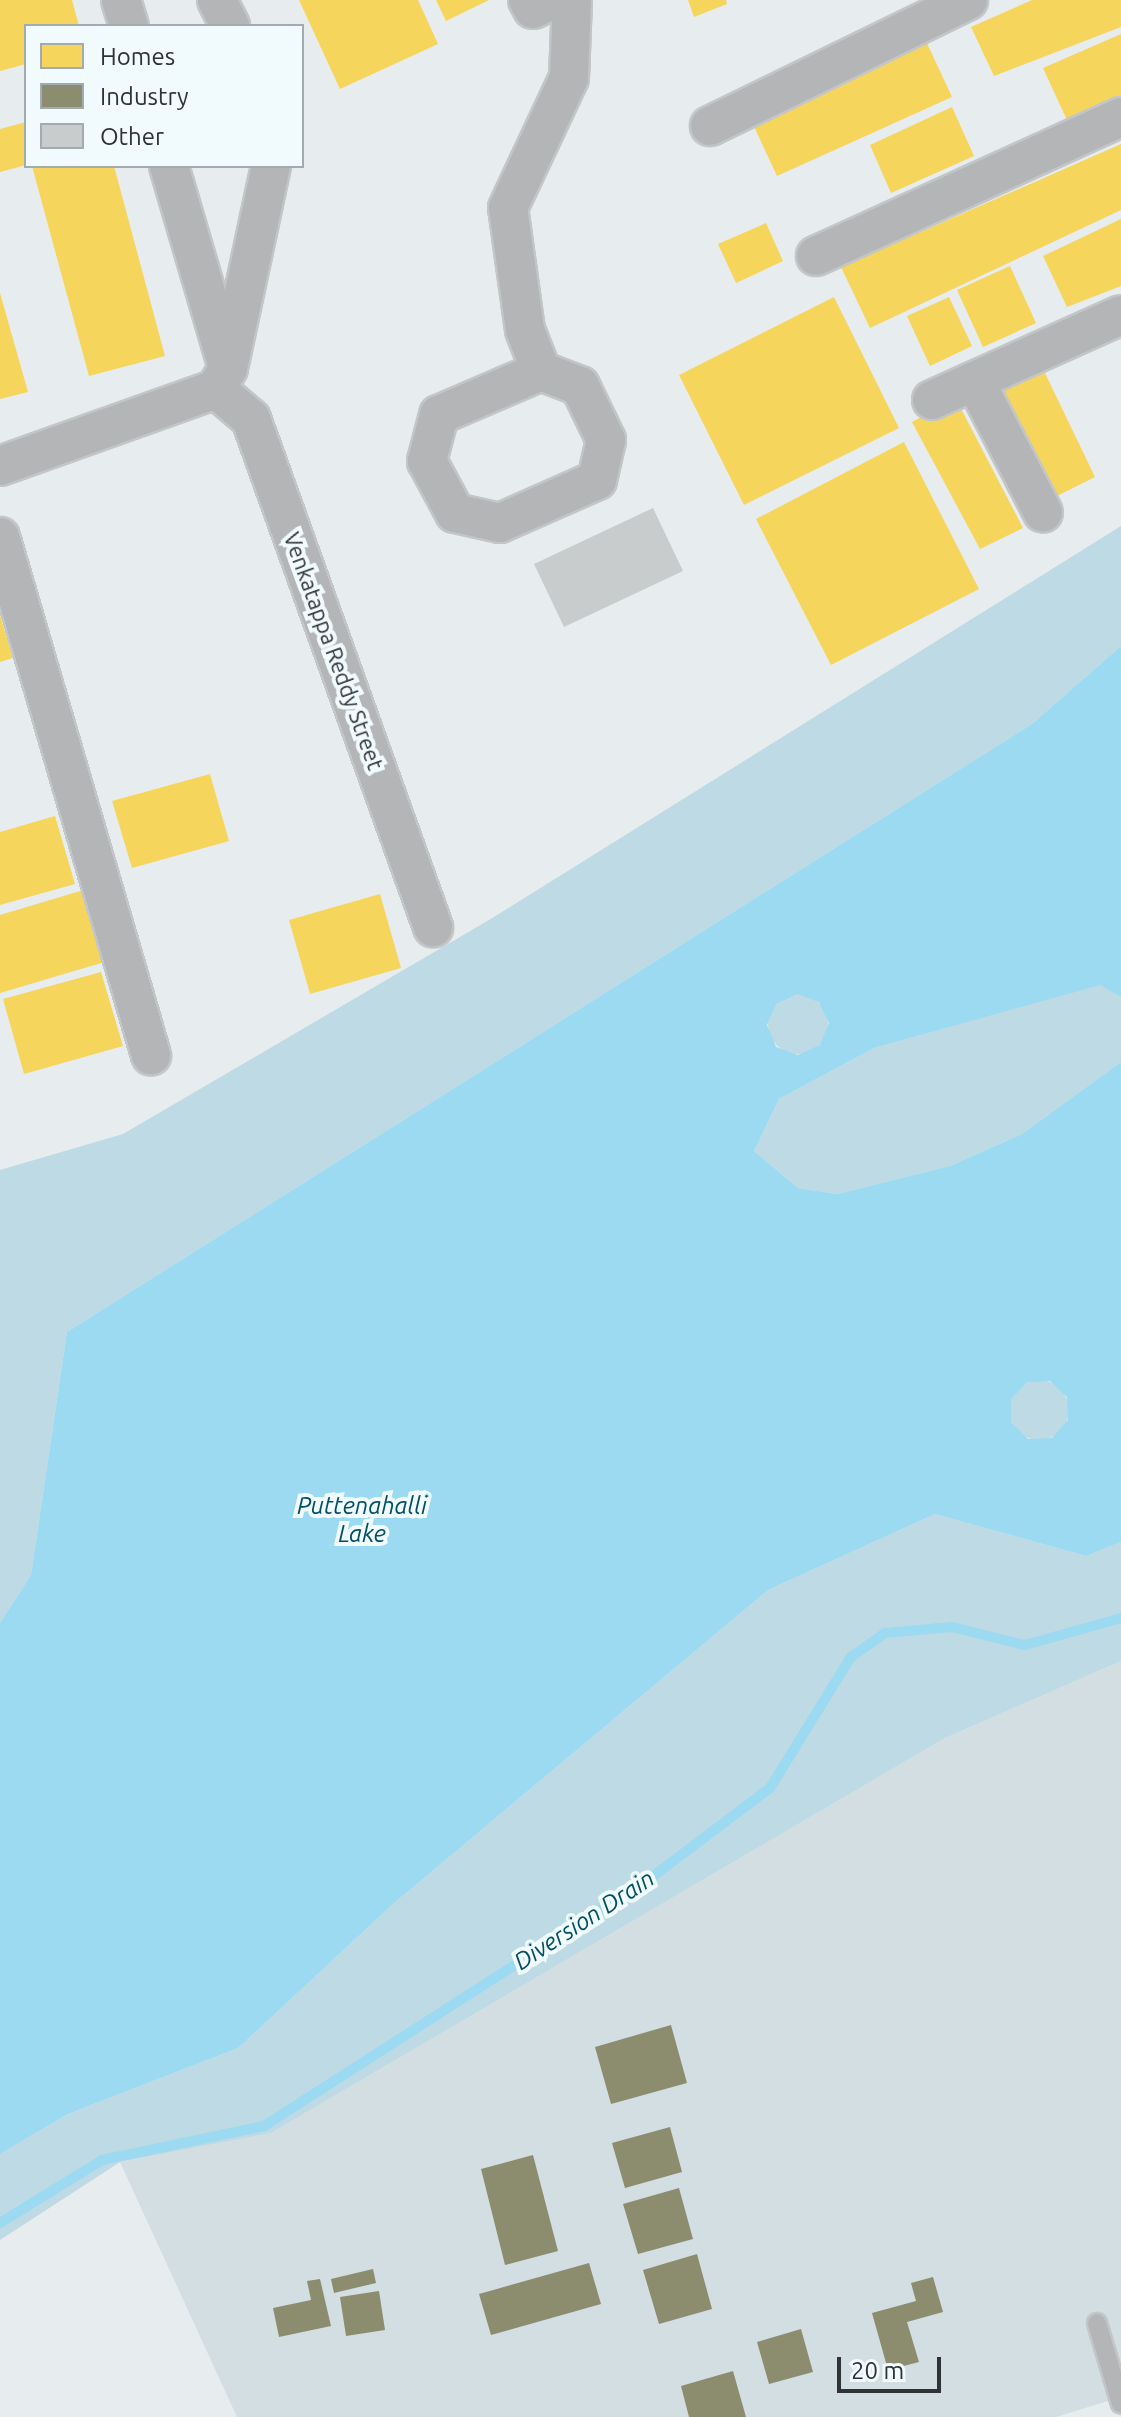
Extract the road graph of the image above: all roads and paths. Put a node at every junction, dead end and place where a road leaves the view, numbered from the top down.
1 (121, 0) edge
2 (217, 0) edge
3 (528, 0) edge
4 (552, 0) edge
5 (572, 0) edge
6 (968, 0) edge
7 (128, 24) edge
8 (229, 24) edge
9 (1121, 117) edge
10 (710, 126) dead end
11 (170, 168) edge
12 (271, 168) edge
13 (816, 256) dead end
14 (1121, 315) edge
15 (541, 371) junction
16 (222, 378) junction
17 (975, 381) junction
18 (932, 400) dead end
19 (0, 466) edge
20 (1043, 513) dead end
21 (0, 537) edge
22 (433, 927) dead end
23 (151, 1055) dead end
24 (1097, 2323) dead end
25 (1121, 2404) edge

1 - 7 street
2 - 8 street
3 - 4 street
5 - 15 street
6 - 10 street
9 - 13 street
11 - 16 street
12 - 16 street
14 - 17 street
15 - 15 street
16 - 19 street
16 - 22 street, Venkatappa Reddy Street
17 - 18 street
17 - 20 street
21 - 23 street
24 - 25 lane

